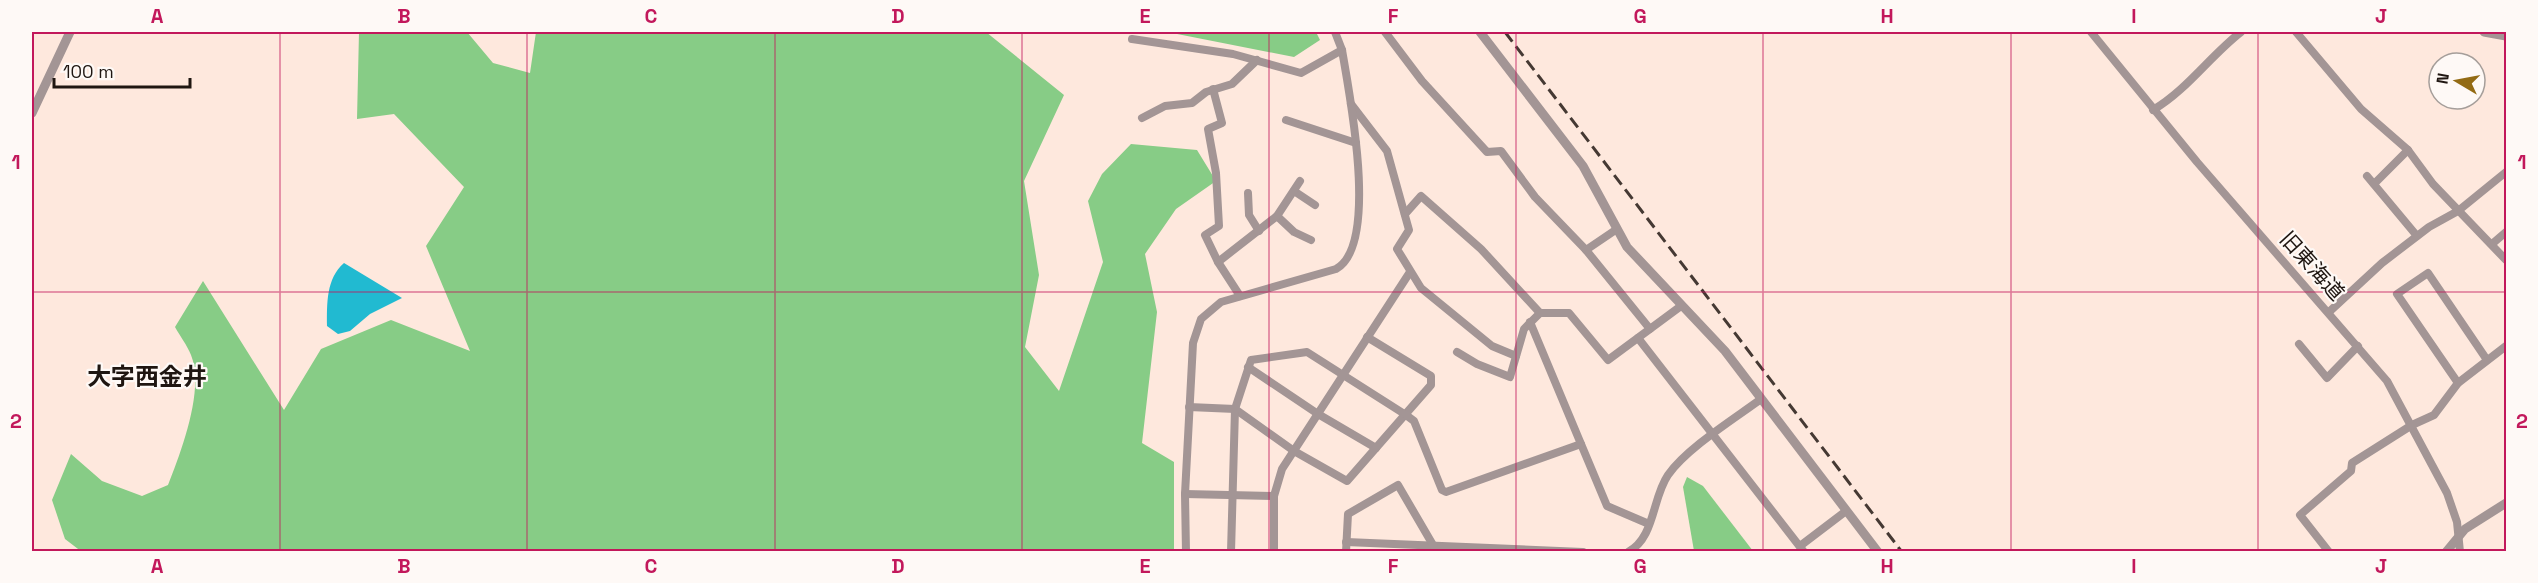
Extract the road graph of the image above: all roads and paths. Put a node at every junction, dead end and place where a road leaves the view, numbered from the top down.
1 (70, 32) edge
2 (1335, 32) edge
3 (1385, 32) edge
4 (1480, 32) edge
5 (2091, 32) edge
6 (2241, 32) edge
7 (2296, 32) edge
8 (2484, 32) edge
9 (2506, 36) edge
10 (1132, 39) dead end
11 (1342, 50) junction
12 (1257, 60) junction
13 (1213, 89) junction
14 (1350, 102) junction
15 (2153, 110) junction
16 (32, 113) edge
17 (1142, 118) dead end
18 (1286, 120) dead end
19 (1356, 143) junction
20 (2408, 150) junction
21 (2506, 172) edge
22 (2367, 177) dead end
23 (1300, 181) dead end
24 (2374, 184) junction
25 (1294, 191) junction
26 (1248, 193) dead end
27 (1314, 205) dead end
28 (2458, 211) junction
29 (1405, 214) junction
30 (1277, 216) junction
31 (1617, 229) junction
32 (1259, 231) junction
33 (2506, 232) edge
34 (2417, 236) junction
35 (1311, 240) dead end
36 (2492, 244) junction
37 (1586, 250) junction
38 (2506, 260) edge
39 (1218, 262) junction
40 (1410, 272) junction
41 (1240, 296) junction
42 (1681, 306) junction
43 (2329, 312) junction
44 (1539, 313) junction
45 (1530, 322) junction
46 (1650, 329) junction
47 (1367, 337) junction
48 (1638, 338) junction
49 (2299, 344) dead end
50 (2358, 346) junction
51 (2506, 346) edge
52 (1457, 352) dead end
53 (1516, 356) junction
54 (2487, 360) junction
55 (1248, 367) junction
56 (1343, 375) junction
57 (2458, 383) junction
58 (1761, 399) junction
59 (1189, 407) junction
60 (1235, 409) junction
61 (1318, 414) junction
62 (1406, 415) junction
63 (2412, 425) junction
64 (1713, 435) junction
65 (1581, 444) junction
66 (1376, 448) junction
67 (1294, 451) junction
68 (1185, 494) junction
69 (1231, 495) junction
70 (1274, 496) junction
71 (2506, 503) edge
72 (1846, 511) junction
73 (1649, 524) junction
74 (2458, 537) junction
75 (1346, 542) junction
76 (1433, 545) junction
77 (1802, 549) edge
78 (1186, 552) edge
79 (1231, 552) edge
80 (1274, 552) edge
81 (1346, 552) edge
82 (1582, 552) edge
83 (1628, 552) edge
84 (1878, 552) edge
85 (2329, 552) edge
86 (2446, 552) edge
87 (2460, 552) edge

1 - 16 street
2 - 11 street
3 - 37 street
4 - 31 street
5 - 15 street, 旧東海道
6 - 15 street
7 - 20 street
8 - 9 street
10 - 12 street
11 - 12 street
11 - 14 street
12 - 13 street
13 - 17 street
13 - 39 street
14 - 19 street
14 - 29 street
15 - 43 street, 旧東海道
18 - 19 street
19 - 41 street
20 - 24 street
20 - 28 street
21 - 28 street
22 - 24 street
23 - 25 street
24 - 34 street
25 - 27 street
25 - 30 street
26 - 32 street
28 - 34 street
28 - 36 street
29 - 40 street
29 - 44 street
30 - 32 street
30 - 35 street
31 - 37 street
31 - 42 street
32 - 39 street
33 - 36 street
34 - 43 street
36 - 38 street
37 - 46 street
39 - 41 street
40 - 47 street
40 - 53 street
41 - 59 street
42 - 46 street
42 - 58 street
43 - 50 street, 旧東海道
44 - 45 street
44 - 48 street
45 - 53 street
45 - 65 street
46 - 48 street
47 - 56 street
47 - 62 street
48 - 64 street
49 - 50 street
50 - 63 street, 旧東海道
51 - 54 street
52 - 53 street
54 - 57 street
54 - 57 street
55 - 56 street
55 - 60 street
55 - 61 street
56 - 61 street
56 - 62 street
57 - 63 street
58 - 64 street
58 - 72 street
59 - 60 street
59 - 68 street
60 - 67 street
60 - 69 street
61 - 66 street
61 - 67 street
62 - 65 street
62 - 66 street
63 - 74 street, 旧東海道
63 - 85 street
64 - 73 street
64 - 77 street
65 - 73 street
66 - 67 street
67 - 70 street
68 - 69 street
68 - 78 street
69 - 70 street
69 - 79 street
70 - 80 street
71 - 74 street
72 - 77 street
72 - 84 street
73 - 83 street
74 - 86 street
74 - 87 street, 旧東海道
75 - 76 street
75 - 76 street
75 - 81 street
76 - 82 street

